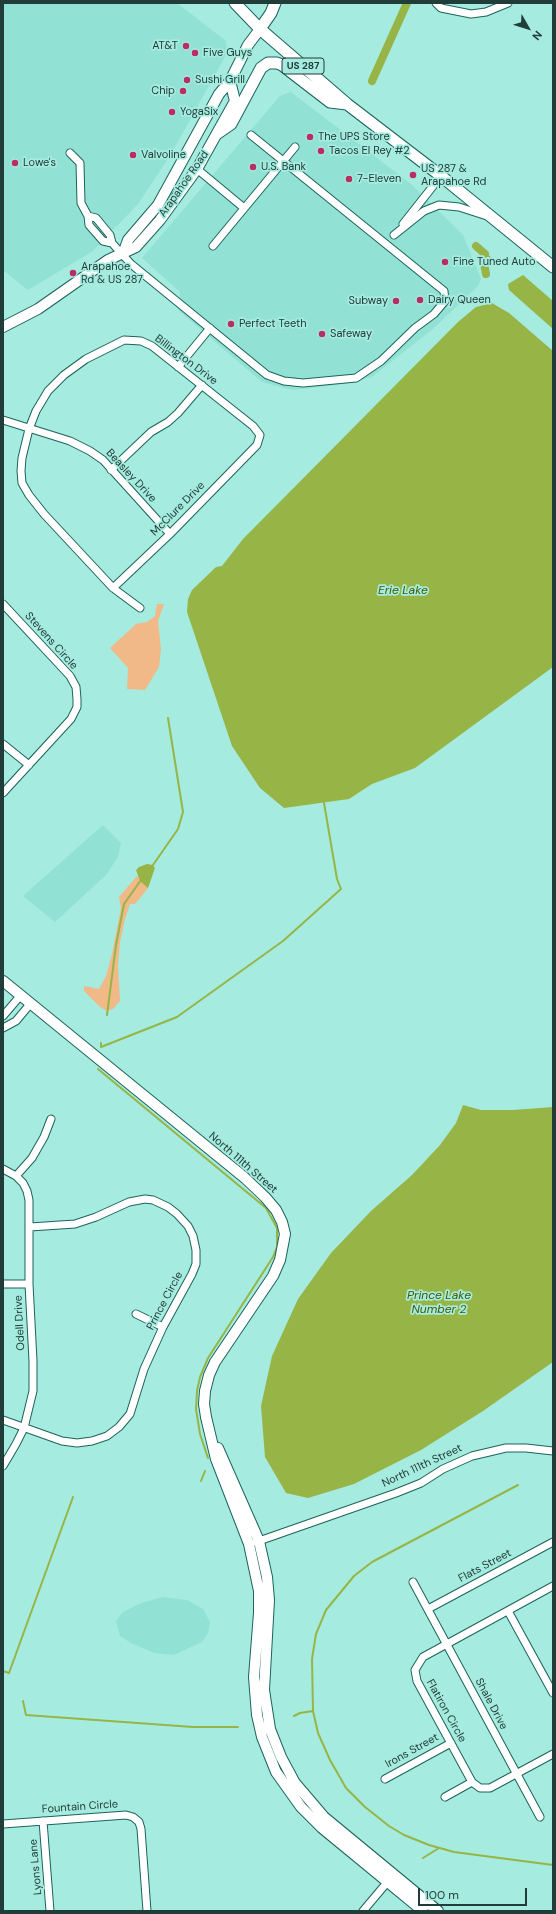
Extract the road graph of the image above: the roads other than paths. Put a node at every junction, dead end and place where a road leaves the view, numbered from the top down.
1 (235, 3) edge
2 (275, 3) edge
3 (436, 3) edge
4 (508, 3) edge
5 (260, 29) junction
6 (230, 81) junction
7 (347, 104) junction
8 (218, 133) junction
9 (251, 136) dead end
10 (295, 147) dead end
11 (70, 153) dead end
12 (283, 161) junction
13 (197, 169) junction
14 (441, 176) junction
15 (244, 208) junction
16 (494, 219) junction
17 (394, 235) junction
18 (387, 245) junction
19 (213, 246) dead end
20 (123, 254) junction
21 (553, 267) edge
22 (3, 328) edge
23 (210, 328) junction
24 (178, 367) junction
25 (202, 385) junction
26 (3, 420) edge
27 (29, 429) junction
28 (256, 445) joint
29 (111, 470) junction
30 (170, 534) junction
31 (113, 588) junction
32 (3, 604) edge
33 (140, 608) dead end
34 (3, 744) edge
35 (29, 765) junction
36 (3, 793) edge
37 (3, 981) edge
38 (21, 995) junction
39 (31, 1003) junction
40 (3, 1016) edge
41 (3, 1028) edge
42 (51, 1118) dead end
43 (3, 1169) edge
44 (16, 1176) junction
45 (30, 1227) junction
46 (3, 1284) edge
47 (29, 1284) junction
48 (136, 1314) dead end
49 (163, 1327) junction
50 (3, 1420) edge
51 (24, 1428) junction
52 (553, 1451) edge
53 (3, 1466) edge
54 (254, 1543) junction
55 (552, 1544) edge
56 (413, 1582) dead end
57 (553, 1586) edge
58 (428, 1609) junction
59 (508, 1611) junction
60 (446, 1644) junction
61 (553, 1694) edge
62 (450, 1743) junction
63 (553, 1754) edge
64 (516, 1774) junction
65 (385, 1779) dead end
66 (472, 1782) junction
67 (445, 1797) dead end
68 (540, 1817) dead end
69 (43, 1821) junction
70 (3, 1824) edge
71 (390, 1878) junction
72 (50, 1911) edge
73 (147, 1911) edge
74 (363, 1911) edge
75 (423, 1911) edge
76 (438, 1911) edge

1 - 5 main road, US 287
2 - 5 main road, Arapahoe Road
3 - 4 street
5 - 6 street, Arapahoe Road
5 - 7 main road, US 287
6 - 8 street, Arapahoe Road
6 - 20 street, Arapahoe Road
7 - 8 main road
7 - 14 main road, US 287
8 - 13 street, Arapahoe Road
9 - 12 street
10 - 12 street
11 - 20 street
12 - 15 street
12 - 18 street
13 - 15 street
13 - 20 street, Arapahoe Road
14 - 16 main road, US 287
14 - 17 street
15 - 19 street
16 - 17 street
16 - 21 main road, US 287
17 - 18 street
18 - 23 street
20 - 22 street, Arapahoe Road
20 - 23 street
23 - 24 street
24 - 25 street, Billington Drive
24 - 27 street, Billington Drive
25 - 28 street, Billington Drive
25 - 29 street
26 - 27 street, Beasley Drive
27 - 29 street, Beasley Drive
27 - 31 street, Billington Drive
28 - 30 street, McClure Drive
29 - 30 street, Beasley Drive
30 - 31 street, McClure Drive
31 - 33 street, Billington Drive
32 - 35 street, Stevens Circle
34 - 35 street
35 - 36 street
37 - 38 street, North 111th Street
38 - 39 street, North 111th Street
38 - 40 street
39 - 41 street
39 - 54 street, North 111th Street
42 - 44 street
43 - 44 street
44 - 45 street, Odell Drive
45 - 47 street, Odell Drive
45 - 49 street, Prince Circle
46 - 47 street
47 - 51 street, Odell Drive
48 - 49 street
49 - 51 street, Prince Circle
50 - 51 street, Prince Circle
51 - 53 street, Odell Drive
52 - 54 street, North 111th Street
54 - 71 street
55 - 58 street, Flats Street
56 - 58 street, Shale Drive
57 - 59 street, Flatiron Circle
58 - 60 street, Shale Drive
59 - 60 street, Flatiron Circle
59 - 61 street
60 - 62 street, Flatiron Circle
60 - 64 street, Shale Drive
62 - 65 street, Irons Street
62 - 66 street, Flatiron Circle
63 - 64 street
64 - 66 street
64 - 68 street, Shale Drive
66 - 67 street
69 - 70 street, Fountain Circle
69 - 72 street, Lyons Lane
69 - 73 street, Fountain Circle
71 - 74 street
71 - 75 street
71 - 76 street

